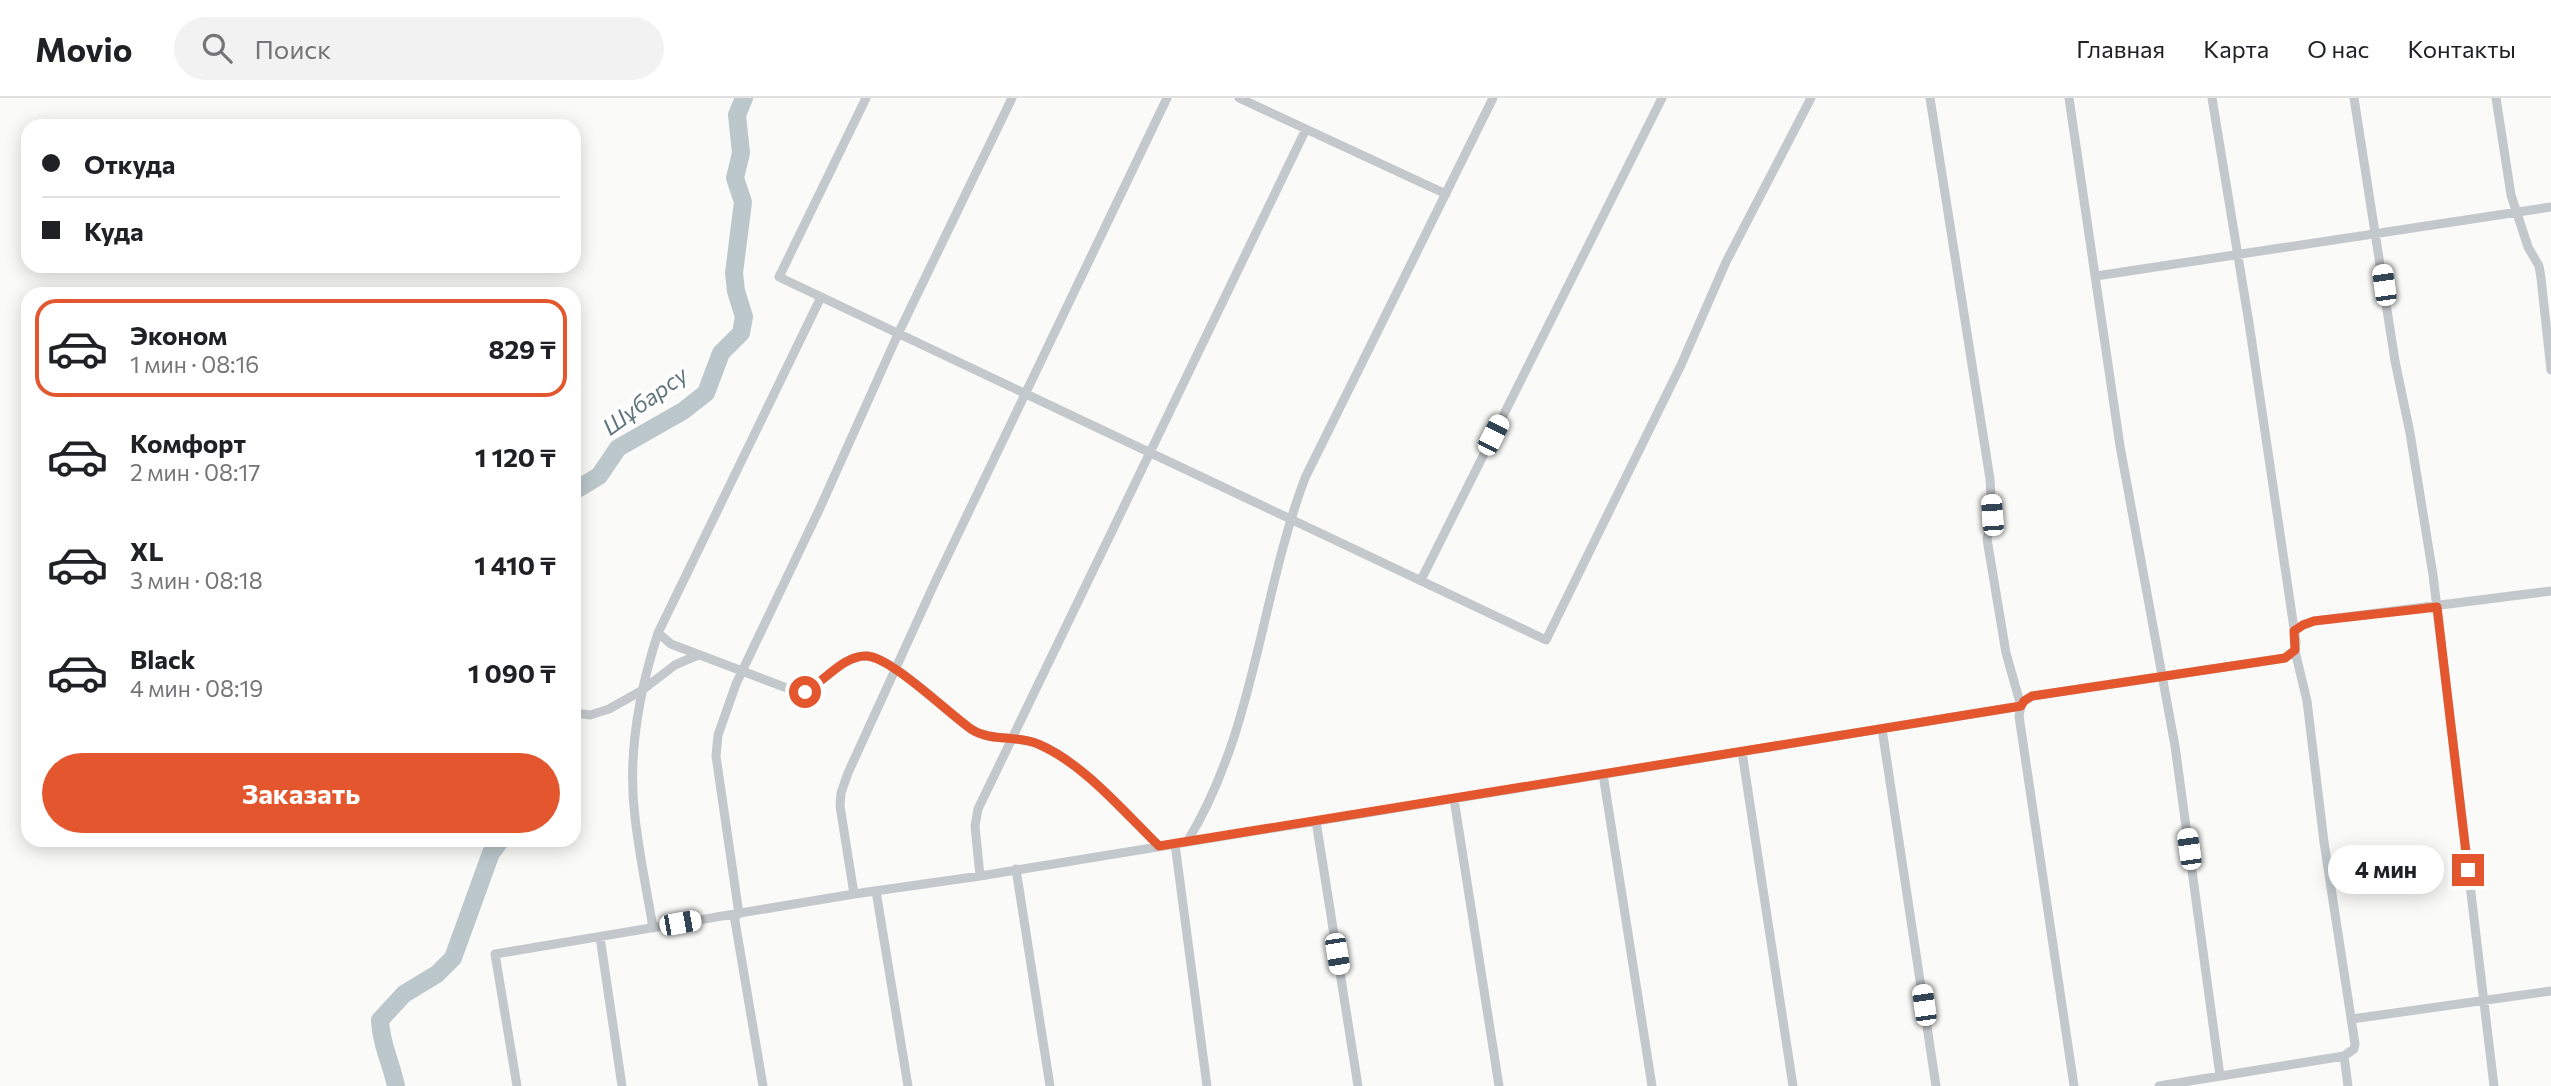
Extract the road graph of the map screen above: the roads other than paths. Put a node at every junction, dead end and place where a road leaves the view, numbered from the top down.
1 (866, 98) edge
2 (1012, 98) edge
3 (1167, 98) edge
4 (1238, 98) edge
5 (1493, 98) edge
6 (1662, 98) edge
7 (1811, 98) edge
8 (1930, 98) edge
9 (2068, 98) edge
10 (2212, 98) edge
11 (2354, 98) edge
12 (2496, 98) edge
13 (1306, 129) junction
14 (1446, 194) junction
15 (2551, 207) edge
16 (2517, 212) junction
17 (2376, 234) junction
18 (2238, 256) junction
19 (2096, 276) junction
20 (821, 297) junction
21 (898, 334) junction
22 (2551, 370) edge
23 (1025, 394) junction
24 (1150, 454) junction
25 (1290, 518) junction
26 (1421, 580) junction
27 (2551, 591) edge
28 (2437, 607) junction
29 (2294, 631) junction
30 (658, 633) junction
31 (2295, 650) junction
32 (698, 655) junction
33 (895, 669) junction
34 (741, 671) junction
35 (2162, 675) junction
36 (641, 691) junction
37 (2021, 706) junction
38 (581, 714) edge
39 (1882, 729) junction
40 (1011, 739) junction
41 (1742, 752) junction
42 (1603, 774) junction
43 (1454, 799) junction
44 (1316, 821) junction
45 (1187, 842) junction
46 (1175, 844) junction
47 (1159, 846) junction
48 (1016, 869) junction
49 (980, 876) junction
50 (876, 891) junction
51 (854, 894) junction
52 (737, 914) junction
53 (653, 928) junction
54 (600, 937) junction
55 (2551, 991) edge
56 (2483, 1000) junction
57 (2352, 1019) junction
58 (2344, 1056) junction
59 (2216, 1080) edge
60 (517, 1086) edge
61 (622, 1086) edge
62 (763, 1086) edge
63 (908, 1086) edge
64 (1050, 1086) edge
65 (1207, 1086) edge
66 (1358, 1086) edge
67 (1499, 1086) edge
68 (1652, 1086) edge
69 (1793, 1086) edge
70 (1936, 1086) edge
71 (2074, 1086) edge
72 (2159, 1086) edge
73 (2348, 1086) edge
74 (2494, 1086) edge

1 - 20 street
2 - 21 street
3 - 23 street
4 - 13 street
5 - 14 street
6 - 26 street
7 - 26 street
8 - 37 street
9 - 19 street
10 - 18 street
11 - 17 street
12 - 16 street
13 - 14 street
13 - 24 street
14 - 25 street
15 - 16 street
16 - 17 street
16 - 22 street
17 - 18 street
17 - 28 street
18 - 19 street
18 - 29 street
19 - 35 street
20 - 21 street
20 - 30 street
21 - 23 street
21 - 34 street
23 - 24 street
23 - 33 street
24 - 25 street
24 - 40 street
25 - 26 street
25 - 45 street
27 - 28 street
28 - 29 street
28 - 56 street
29 - 31 street
30 - 32 street
30 - 36 street
31 - 35 street
31 - 57 street
32 - 34 street
32 - 36 street
33 - 34 street
33 - 40 street
33 - 51 street
34 - 52 street
35 - 37 street
35 - 59 street
36 - 38 street
36 - 53 street
37 - 39 street
37 - 71 street
39 - 41 street
39 - 70 street
40 - 47 street
40 - 49 street
41 - 42 street
41 - 69 street
42 - 43 street
42 - 68 street
43 - 44 street
43 - 67 street
44 - 45 street
44 - 66 street
45 - 46 street
46 - 47 street
46 - 65 street
47 - 48 street
48 - 49 street
48 - 64 street
49 - 50 street
50 - 51 street
50 - 63 street
51 - 52 street
52 - 53 street
52 - 62 street
53 - 54 street
54 - 60 street
54 - 61 street
55 - 56 street
56 - 57 street
56 - 74 street
57 - 58 street
58 - 59 street
58 - 73 street
59 - 72 street

